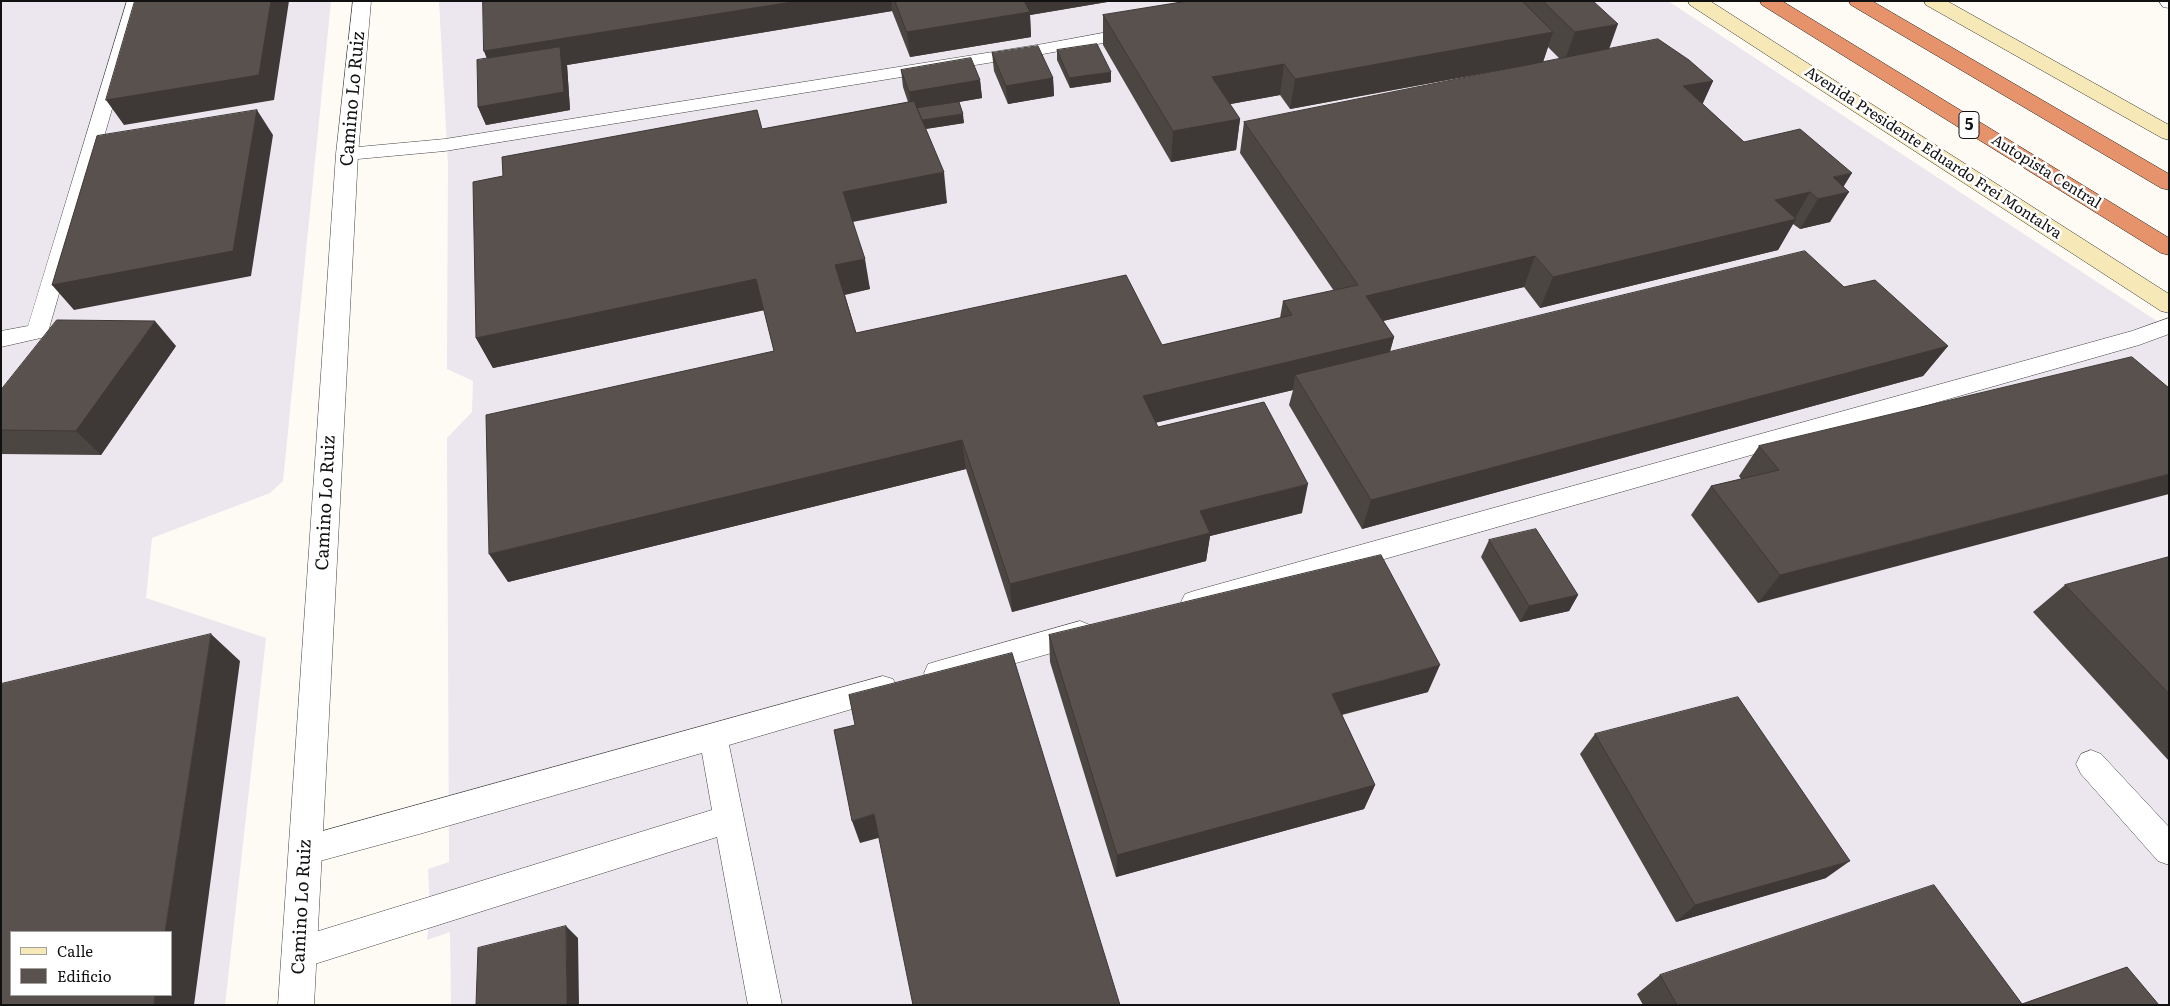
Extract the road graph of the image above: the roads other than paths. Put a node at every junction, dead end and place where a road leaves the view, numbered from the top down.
1 (135, 1) edge
2 (362, 1) edge
3 (1697, 1) edge
4 (1769, 1) edge
5 (1858, 1) edge
6 (1933, 1) edge
7 (1149, 30) edge
8 (2169, 134) edge
9 (347, 154) junction
10 (2169, 184) edge
11 (2169, 248) edge
12 (2169, 305) edge
13 (2169, 326) edge
14 (1, 339) edge
15 (1172, 608) edge
16 (1105, 626) edge
17 (713, 736) junction
18 (2091, 764) dead end
19 (729, 819) junction
20 (305, 850) junction
21 (2169, 850) edge
22 (299, 952) junction
23 (296, 1005) edge
24 (765, 1005) edge

1 - 14 lane
2 - 9 street, Camino Lo Ruiz
3 - 12 main road, Avenida Presidente Eduardo Frei Montalva
4 - 11 highway, Autopista Central / 5
5 - 10 highway
6 - 8 main road
7 - 9 lane
9 - 20 street, Camino Lo Ruiz
13 - 15 lane
16 - 17 lane
17 - 19 lane
17 - 20 lane
18 - 21 lane
19 - 22 lane
19 - 24 lane
20 - 22 street, Camino Lo Ruiz
22 - 23 street, Camino Lo Ruiz

